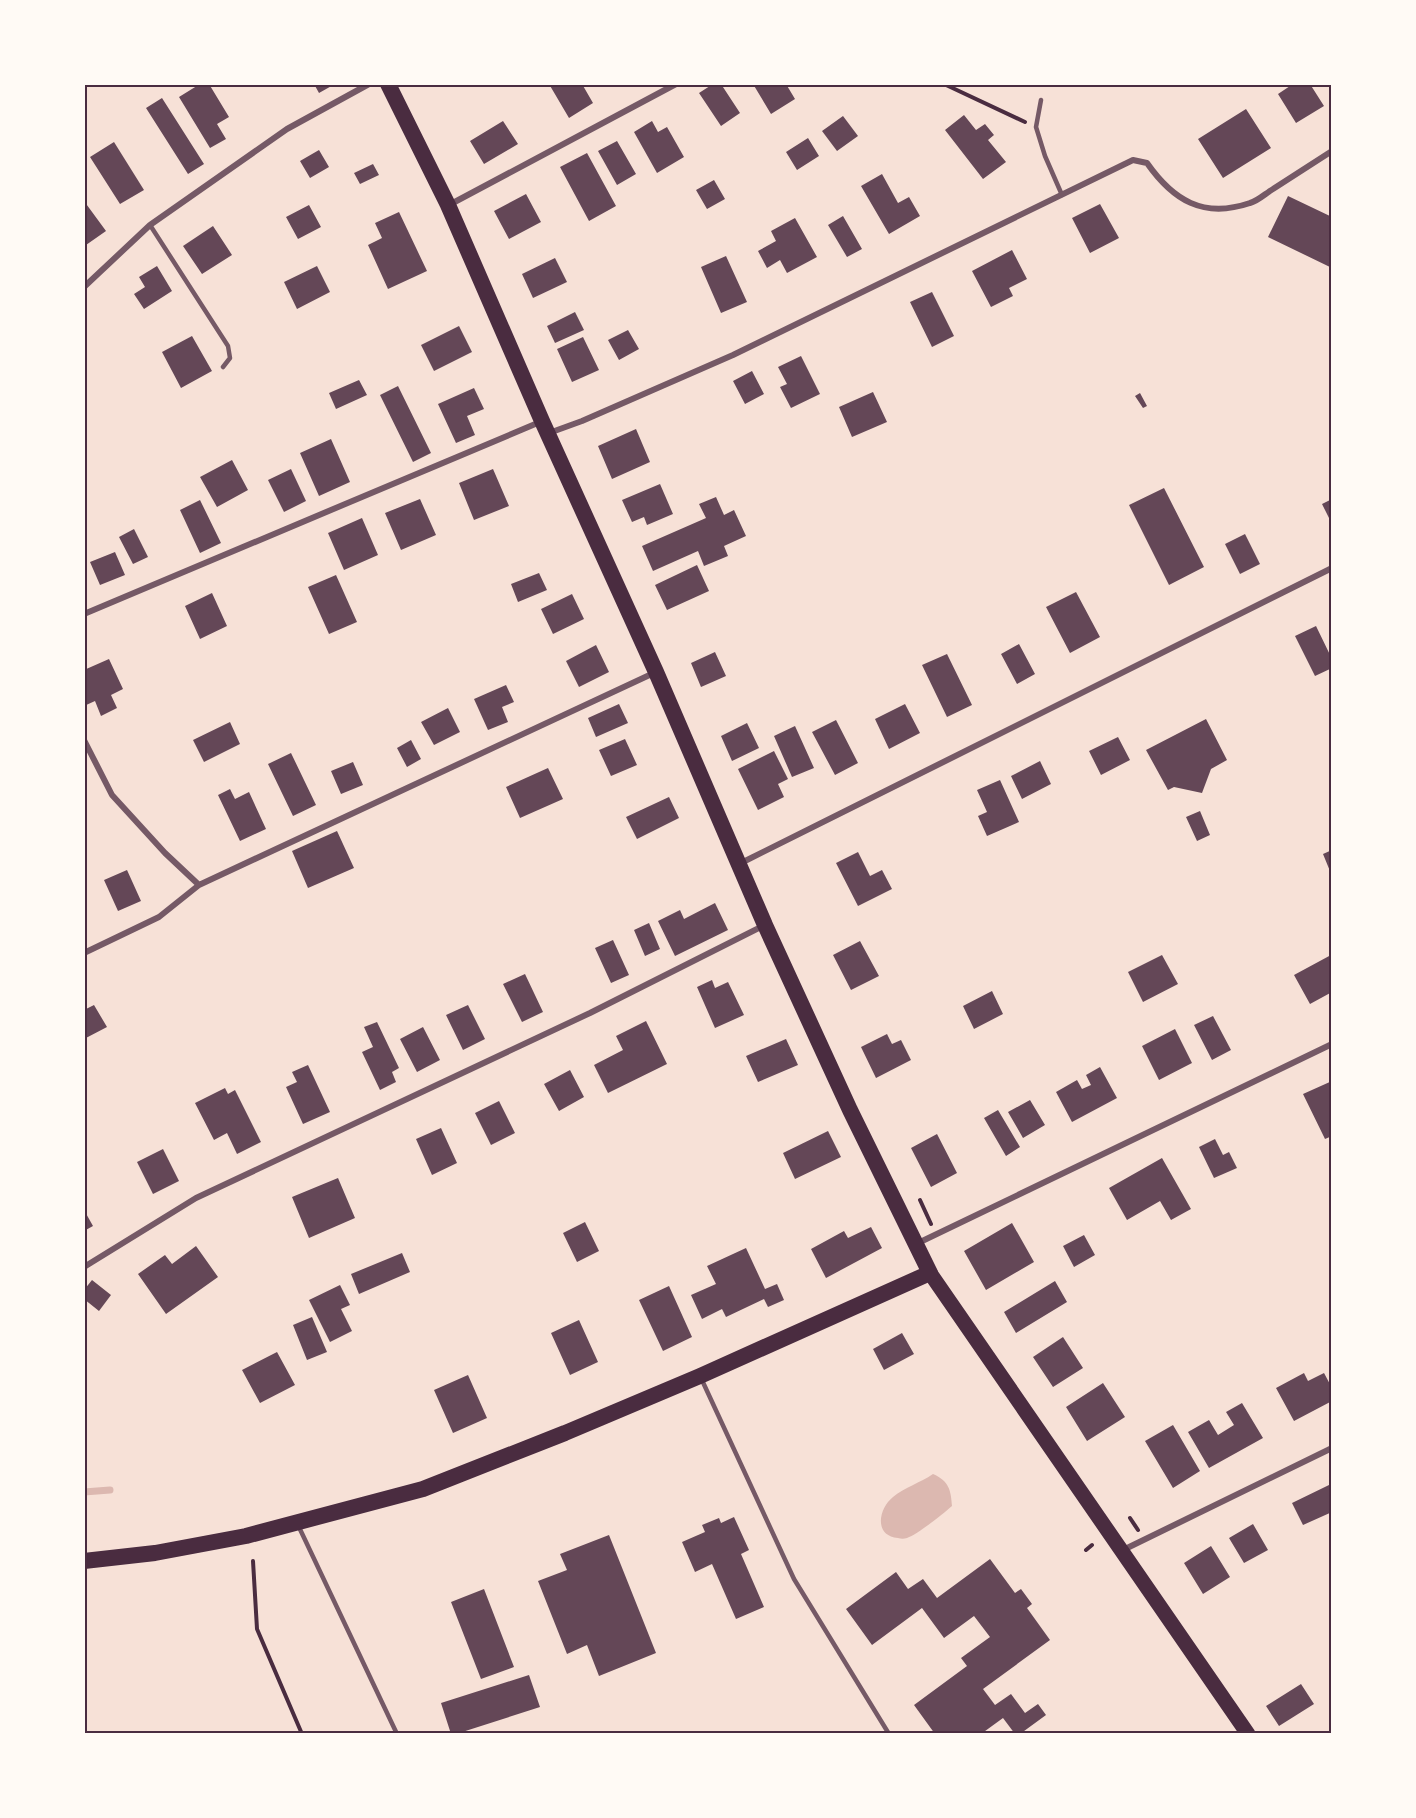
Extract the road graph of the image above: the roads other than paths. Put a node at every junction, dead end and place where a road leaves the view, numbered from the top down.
1 (369, 84) edge
2 (388, 84) edge
3 (676, 84) edge
4 (1041, 100) dead end
5 (1332, 151) edge
6 (1062, 195) junction
7 (448, 205) junction
8 (150, 225) junction
9 (84, 287) edge
10 (223, 367) dead end
11 (546, 427) junction
12 (1332, 568) edge
13 (84, 614) edge
14 (656, 672) junction
15 (84, 740) edge
16 (740, 864) junction
17 (200, 885) junction
18 (765, 925) junction
19 (84, 953) edge
20 (1332, 1044) edge
21 (916, 1244) junction
22 (84, 1267) edge
23 (930, 1273) junction
24 (700, 1376) junction
25 (1332, 1448) edge
26 (297, 1522) junction
27 (1123, 1550) junction
28 (84, 1561) edge
29 (397, 1734) edge
30 (889, 1734) edge
31 (1248, 1734) edge

1 - 8 street
2 - 7 highway
3 - 7 street
4 - 6 lane
5 - 6 street
6 - 11 street
7 - 11 highway
8 - 9 street
8 - 10 lane
11 - 13 street
11 - 14 highway
12 - 16 street
14 - 16 highway
14 - 17 street
15 - 17 street
16 - 18 highway
17 - 19 street
18 - 21 highway
18 - 22 street
20 - 21 street
21 - 23 highway
23 - 24 highway
23 - 27 main road
24 - 26 highway
24 - 30 lane
25 - 27 street
26 - 28 highway
26 - 29 lane
27 - 31 main road

